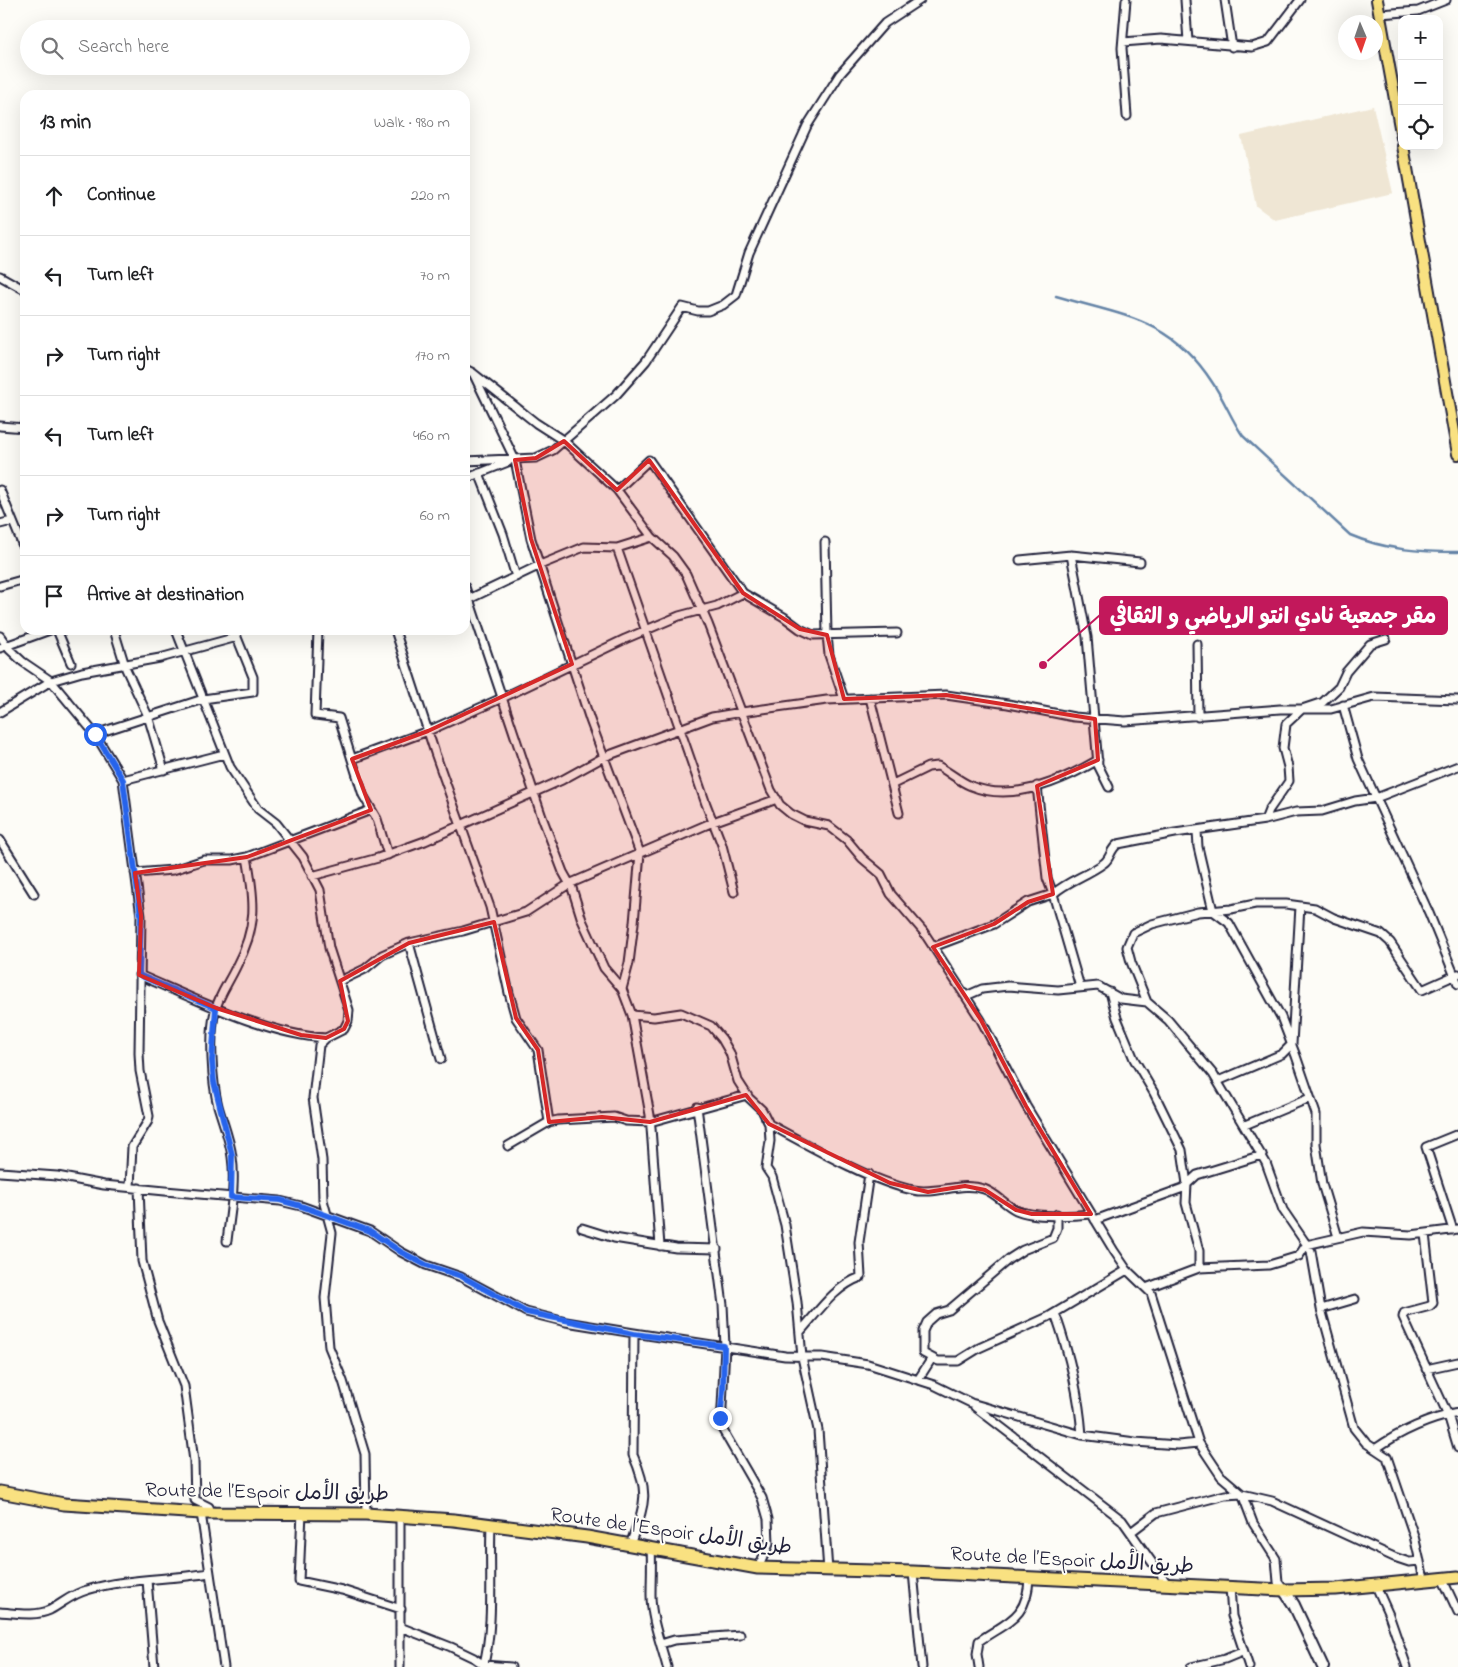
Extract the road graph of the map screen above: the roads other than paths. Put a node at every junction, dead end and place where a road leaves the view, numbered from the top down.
1 (920, 0) edge
2 (1126, 0) edge
3 (1185, 0) edge
4 (1225, 0) edge
5 (1300, 0) edge
6 (1377, 0) edge
7 (1446, 0) edge
8 (1380, 14) junction
9 (1188, 41) junction
10 (1123, 42) junction
11 (1232, 47) junction
12 (1398, 115) edge
13 (1127, 116) dead end
14 (1404, 150) edge
15 (0, 276) edge
16 (20, 287) edge
17 (470, 372) edge
18 (473, 373) junction
19 (0, 426) edge
20 (20, 428) edge
21 (564, 440) junction
22 (1458, 454) edge
23 (515, 460) junction
24 (470, 461) edge
25 (480, 473) junction
26 (470, 478) edge
27 (0, 490) edge
28 (618, 490) junction
29 (12, 521) junction
30 (0, 524) edge
31 (652, 537) junction
32 (20, 539) edge
33 (825, 542) dead end
34 (617, 548) junction
35 (1071, 556) junction
36 (1020, 560) dead end
37 (1140, 562) dead end
38 (540, 565) junction
39 (516, 577) junction
40 (20, 580) edge
41 (0, 586) edge
42 (743, 593) junction
43 (470, 599) edge
44 (470, 608) edge
45 (701, 610) junction
46 (645, 630) junction
47 (897, 633) dead end
48 (35, 635) edge
49 (59, 635) edge
50 (116, 635) edge
51 (178, 635) edge
52 (232, 635) edge
53 (235, 635) edge
54 (318, 635) edge
55 (398, 635) edge
56 (827, 635) junction
57 (0, 636) edge
58 (1386, 639) dead end
59 (1197, 644) dead end
60 (3, 646) edge
61 (184, 650) junction
62 (71, 663) dead end
63 (572, 664) junction
64 (125, 665) junction
65 (51, 681) junction
66 (502, 698) junction
67 (870, 698) junction
68 (203, 699) junction
69 (844, 699) junction
70 (1458, 700) edge
71 (1343, 705) junction
72 (1302, 709) junction
73 (0, 712) edge
74 (742, 712) junction
75 (148, 716) junction
76 (1198, 717) junction
77 (1095, 719) junction
78 (680, 729) junction
79 (428, 731) junction
80 (95, 734) junction
81 (224, 754) junction
82 (604, 757) junction
83 (352, 760) junction
84 (1098, 760) junction
85 (1458, 766) edge
86 (164, 770) junction
87 (123, 780) junction
88 (893, 784) junction
89 (1036, 786) junction
90 (1109, 787) dead end
91 (534, 792) junction
92 (1376, 798) junction
93 (777, 800) junction
94 (371, 810) junction
95 (899, 813) dead end
96 (1265, 820) junction
97 (713, 822) junction
98 (461, 826) junction
99 (1197, 831) junction
100 (289, 839) junction
101 (0, 840) edge
102 (640, 853) junction
103 (388, 855) junction
104 (247, 857) junction
105 (134, 873) junction
106 (312, 876) junction
107 (569, 884) junction
108 (734, 892) dead end
109 (34, 894) dead end
110 (1053, 894) junction
111 (1300, 906) junction
112 (1213, 911) junction
113 (494, 922) junction
114 (409, 943) junction
115 (933, 947) junction
116 (1456, 974) edge
117 (139, 975) junction
118 (340, 981) junction
119 (1458, 984) edge
120 (1080, 987) junction
121 (622, 989) junction
122 (1110, 992) junction
123 (966, 996) junction
124 (1147, 1002) junction
125 (216, 1008) junction
126 (632, 1015) junction
127 (326, 1038) junction
128 (1292, 1044) junction
129 (441, 1059) dead end
130 (1218, 1081) junction
131 (747, 1095) junction
132 (1310, 1098) junction
133 (697, 1107) junction
134 (549, 1122) junction
135 (650, 1122) junction
136 (769, 1124) junction
137 (1245, 1125) junction
138 (1458, 1134) edge
139 (508, 1146) dead end
140 (1262, 1155) junction
141 (0, 1172) edge
142 (869, 1174) junction
143 (1187, 1184) junction
144 (130, 1188) junction
145 (139, 1188) junction
146 (231, 1197) junction
147 (1057, 1214) junction
148 (327, 1216) junction
149 (1093, 1217) junction
150 (582, 1228) dead end
151 (1455, 1230) edge
152 (1425, 1234) junction
153 (1338, 1237) junction
154 (227, 1241) dead end
155 (1306, 1244) junction
156 (660, 1246) junction
157 (717, 1250) junction
158 (1199, 1268) junction
159 (1127, 1270) junction
160 (1146, 1288) junction
161 (1355, 1299) dead end
162 (1321, 1309) junction
163 (1054, 1313) junction
164 (800, 1332) junction
165 (634, 1334) junction
166 (724, 1346) junction
167 (802, 1357) junction
168 (932, 1358) junction
169 (1458, 1362) edge
170 (1426, 1369) junction
171 (918, 1380) junction
172 (971, 1403) junction
173 (1458, 1413) edge
174 (1448, 1415) junction
175 (1082, 1435) junction
176 (1199, 1443) junction
177 (1458, 1448) edge
178 (1375, 1449) junction
179 (0, 1492) edge
180 (1242, 1494) junction
181 (302, 1512) junction
182 (207, 1513) junction
183 (366, 1514) junction
184 (400, 1515) junction
185 (491, 1524) junction
186 (1131, 1532) junction
187 (630, 1545) junction
188 (651, 1548) junction
189 (1420, 1561) junction
190 (758, 1568) junction
191 (828, 1571) junction
192 (913, 1572) junction
193 (209, 1573) junction
194 (1029, 1577) junction
195 (1442, 1578) junction
196 (1458, 1578) edge
197 (148, 1580) junction
198 (1424, 1580) junction
199 (1168, 1585) junction
200 (1376, 1586) junction
201 (1230, 1587) junction
202 (1284, 1590) junction
203 (401, 1609) junction
204 (0, 1612) edge
205 (1458, 1612) edge
206 (400, 1627) junction
207 (740, 1635) dead end
208 (661, 1644) junction
209 (1242, 1652) junction
210 (483, 1666) edge
211 (154, 1667) edge
212 (224, 1667) edge
213 (400, 1667) edge
214 (510, 1667) edge
215 (667, 1667) edge
216 (922, 1667) edge
217 (980, 1667) edge
218 (1193, 1667) edge
219 (1248, 1667) edge
220 (1323, 1667) edge
221 (1407, 1667) edge

1 - 21 street
2 - 10 street
3 - 9 street
4 - 11 street
5 - 11 street
6 - 8 main road
7 - 8 street
8 - 12 main road
9 - 10 street
9 - 11 street
10 - 13 street
14 - 22 main road
15 - 16 street
17 - 18 street
18 - 21 street
18 - 23 street
19 - 20 street
21 - 23 street
21 - 28 street
23 - 24 street
23 - 25 street
23 - 38 street
25 - 26 street
25 - 39 street
27 - 29 street
28 - 31 street
28 - 42 street
29 - 30 street
29 - 32 street
31 - 34 street
31 - 45 street
33 - 56 street
34 - 38 street
34 - 46 street
35 - 36 street
35 - 37 street
35 - 77 street
38 - 39 street
38 - 63 street
39 - 43 street
40 - 41 street
42 - 45 street
42 - 56 street
44 - 66 street
45 - 46 street
45 - 74 street
46 - 63 street
46 - 78 street
47 - 56 street
48 - 60 street
49 - 62 street
50 - 64 street
51 - 61 street
52 - 61 street
53 - 68 street
54 - 83 street
55 - 79 street
56 - 69 street
57 - 60 street
58 - 72 street
59 - 76 street
60 - 65 street
61 - 64 street
61 - 68 street
63 - 66 street
63 - 82 street
64 - 65 street
64 - 75 street
65 - 73 street
65 - 80 street
66 - 79 street
66 - 91 street
67 - 69 street
67 - 77 street
67 - 88 street
68 - 75 street
68 - 81 street
69 - 74 street
70 - 71 street
71 - 72 street
71 - 92 street
72 - 76 street
72 - 96 street
74 - 78 street
74 - 93 street
75 - 80 street
75 - 86 street
76 - 77 street
77 - 84 street
78 - 82 street
78 - 97 street
79 - 83 street
79 - 98 street
80 - 87 street
81 - 86 street
81 - 100 street
82 - 91 street
82 - 102 street
83 - 94 street
84 - 89 street
84 - 90 street
85 - 92 street
86 - 87 street
87 - 105 street
88 - 89 street
88 - 95 street
89 - 110 street
91 - 98 street
91 - 107 street
92 - 96 street
92 - 116 street
93 - 97 street
93 - 115 street
94 - 100 street
94 - 103 street
96 - 99 street
97 - 102 street
97 - 108 street
98 - 103 street
98 - 113 street
99 - 110 street
99 - 112 street
100 - 104 street
100 - 106 street
101 - 109 street
102 - 107 street
102 - 121 street
103 - 106 street
104 - 105 street
104 - 125 street
105 - 117 street
106 - 118 street
107 - 113 street
107 - 121 street
110 - 115 street
110 - 120 street
111 - 112 street
111 - 116 street
111 - 128 street
112 - 124 street
112 - 128 street
113 - 114 street
113 - 134 street
114 - 118 street
114 - 129 street
115 - 123 street
116 - 119 street
117 - 125 street
117 - 144 street
118 - 127 street
120 - 122 street
120 - 123 street
121 - 126 street
122 - 124 street
122 - 143 street
123 - 149 street
124 - 130 street
125 - 127 street
125 - 146 street
126 - 131 street
126 - 135 street
127 - 148 street
128 - 130 street
128 - 132 street
130 - 137 street
131 - 133 street
131 - 136 street
132 - 137 street
132 - 153 street
133 - 135 street
133 - 157 street
134 - 135 street
134 - 139 street
135 - 156 street
136 - 142 street
136 - 164 street
137 - 140 street
138 - 151 street
140 - 143 street
140 - 155 street
141 - 144 street
142 - 147 street
142 - 164 street
143 - 149 street
143 - 158 street
144 - 145 street
145 - 146 street
145 - 182 street
146 - 148 street
146 - 154 street
147 - 149 street
147 - 168 street
148 - 165 street
148 - 183 street
149 - 159 street
150 - 156 street
151 - 152 street
152 - 153 street
152 - 170 street
153 - 155 street
155 - 158 street
155 - 162 street
156 - 157 street
157 - 166 street
158 - 160 street
159 - 160 street
159 - 163 street
160 - 176 street
161 - 162 street
162 - 178 street
163 - 168 street
163 - 175 street
164 - 167 street
165 - 166 street
165 - 187 street
166 - 167 street
166 - 190 street
167 - 171 street
167 - 191 street
168 - 171 street
169 - 170 street
170 - 174 street
171 - 172 street
172 - 175 street
172 - 186 street
173 - 174 street
174 - 177 street
174 - 178 street
175 - 176 street
176 - 180 street
178 - 189 street
179 - 182 highway, Route de l’Espoir طريق الأمل
180 - 186 street
180 - 189 street
180 - 202 street
181 - 182 highway, Route de l’Espoir طريق الأمل
181 - 183 highway, Route de l’Espoir طريق الأمل
181 - 203 street
182 - 193 street
183 - 184 highway, Route de l’Espoir طريق الأمل
184 - 185 highway, Route de l’Espoir طريق الأمل
184 - 203 street
185 - 187 highway, Route de l’Espoir طريق الأمل
185 - 210 street
186 - 199 street
187 - 188 highway, Route de l’Espoir طريق الأمل
188 - 190 highway, Route de l’Espoir طريق الأمل
188 - 208 street
189 - 198 street
190 - 191 highway, Route de l’Espoir طريق الأمل
191 - 192 highway, Route de l’Espoir طريق الأمل
192 - 194 highway, Route de l’Espoir طريق الأمل
192 - 216 street
193 - 197 street
193 - 212 street
194 - 199 highway, Route de l’Espoir طريق الأمل
194 - 217 street
195 - 196 highway, Route de l’Espoir طريق الأمل
195 - 198 highway, Route de l’Espoir طريق الأمل
195 - 205 street
197 - 204 street
197 - 211 street
198 - 200 highway, Route de l’Espoir طريق الأمل
199 - 201 highway, Route de l’Espoir طريق الأمل
200 - 202 highway, Route de l’Espoir طريق الأمل
200 - 221 street
201 - 202 highway, Route de l’Espoir طريق الأمل
201 - 209 street
202 - 220 main road
203 - 206 street
206 - 210 street
206 - 213 street
207 - 208 street
208 - 215 street
209 - 218 street
209 - 219 street
210 - 214 street

